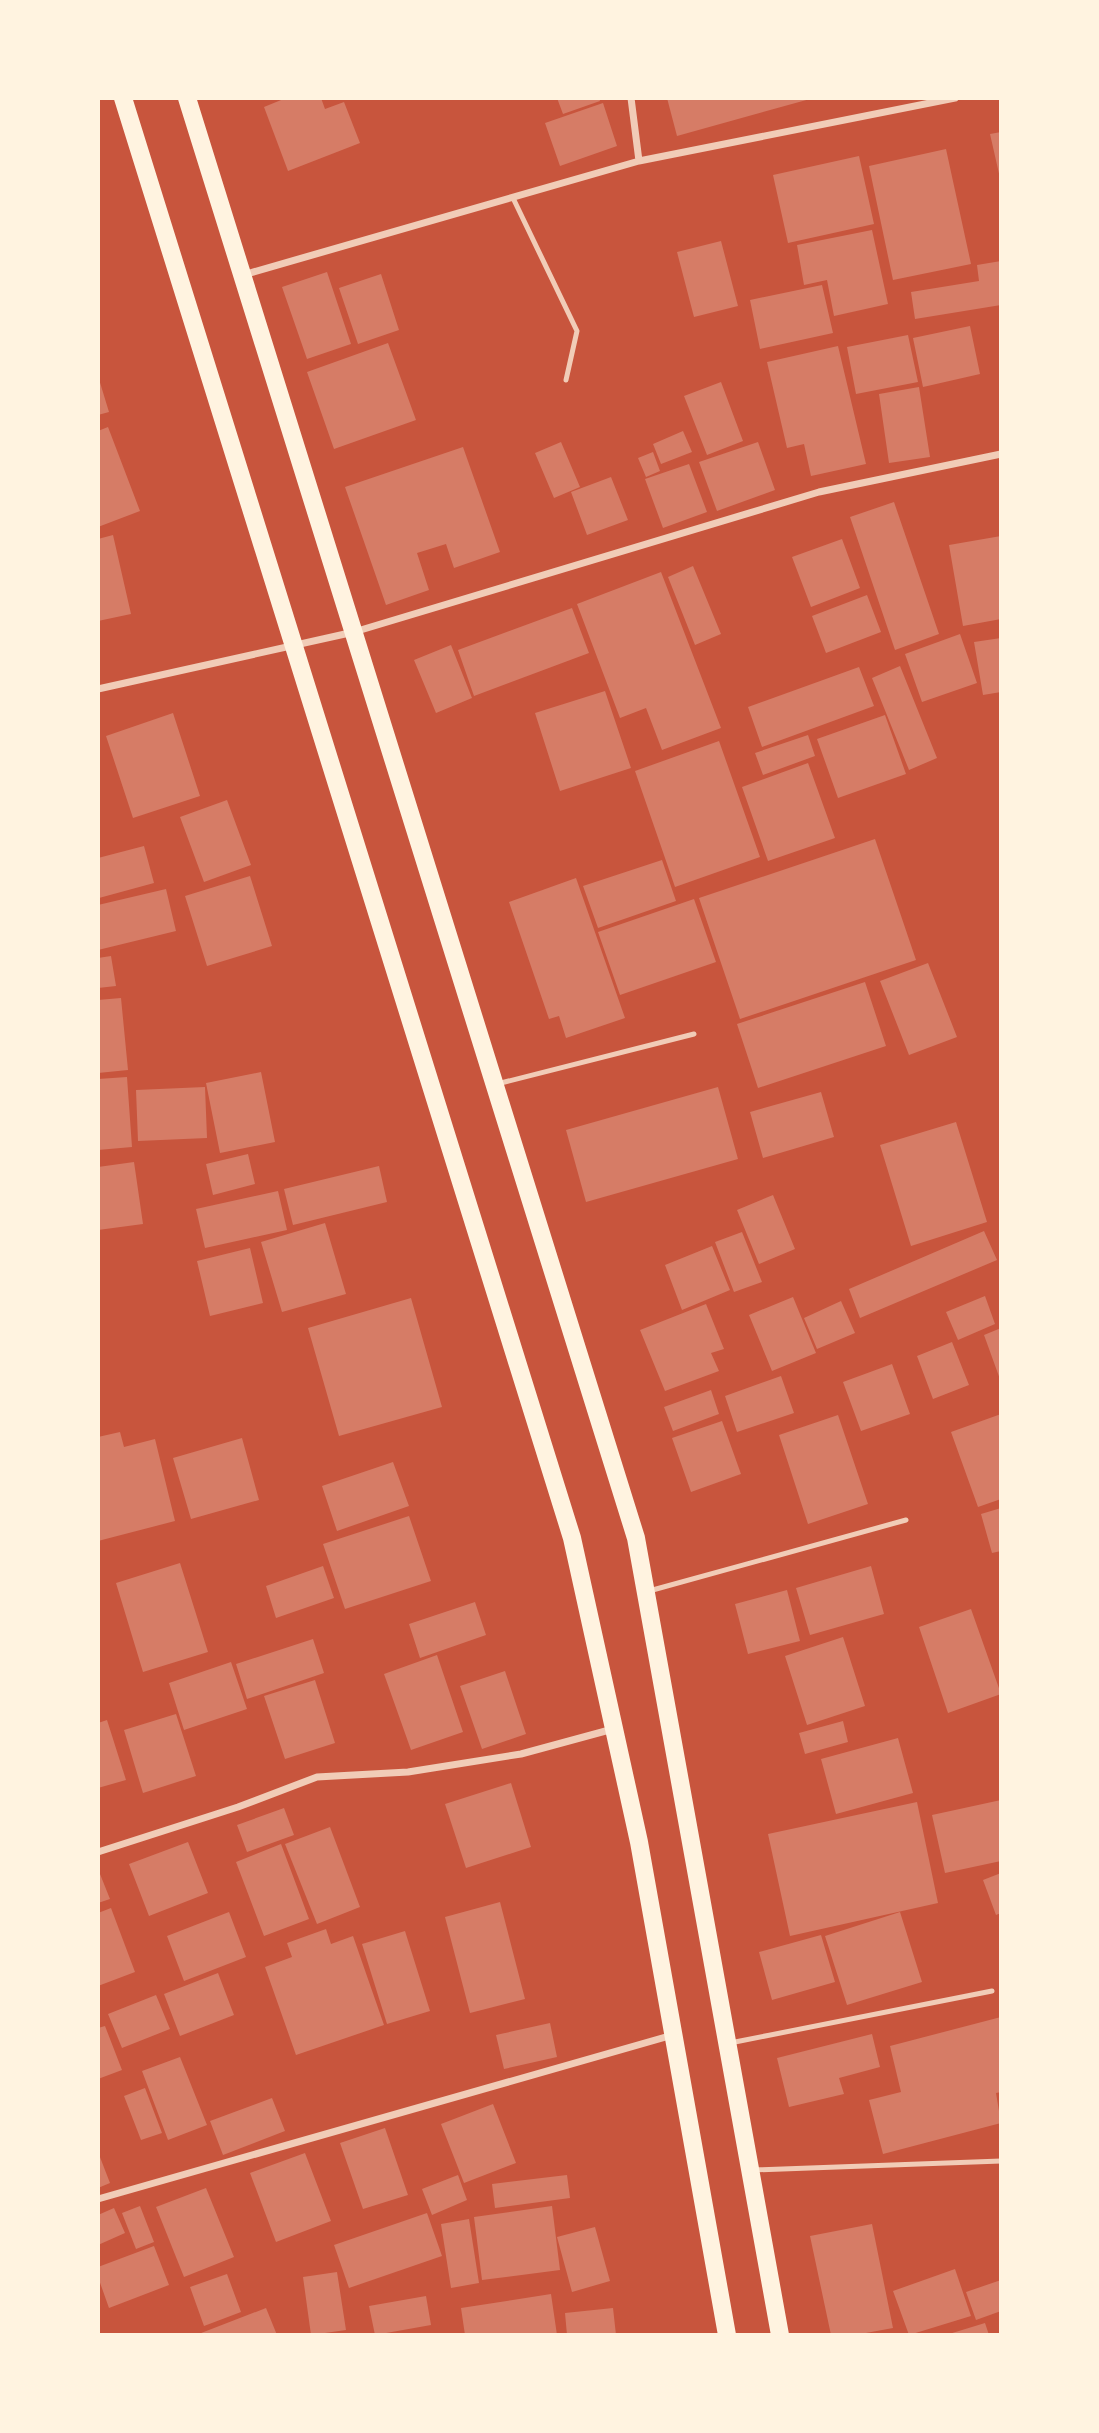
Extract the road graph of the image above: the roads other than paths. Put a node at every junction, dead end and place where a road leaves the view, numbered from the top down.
1 (123, 98) edge
2 (187, 98) edge
3 (631, 98) edge
4 (955, 98) edge
5 (639, 162) junction
6 (513, 198) junction
7 (243, 275) junction
8 (566, 380) dead end
9 (1001, 454) edge
10 (354, 632) junction
11 (295, 648) junction
12 (98, 689) edge
13 (694, 1034) dead end
14 (495, 1084) junction
15 (906, 1520) dead end
16 (646, 1592) junction
17 (614, 1729) junction
18 (98, 1852) edge
19 (992, 1991) dead end
20 (673, 2035) junction
21 (727, 2043) junction
22 (1001, 2161) edge
23 (750, 2170) junction
24 (98, 2199) edge
25 (727, 2335) edge
26 (780, 2335) edge

1 - 11 main road
2 - 7 main road
3 - 5 street
4 - 5 street
5 - 6 street
6 - 7 street
6 - 8 lane
7 - 10 main road
9 - 10 street
10 - 11 street
10 - 14 main road
11 - 12 street
11 - 17 main road
13 - 14 lane
14 - 16 main road
15 - 16 lane
16 - 21 main road
17 - 18 street
17 - 20 main road
19 - 21 lane
20 - 24 street
20 - 25 main road
21 - 23 main road
22 - 23 lane
23 - 26 main road

